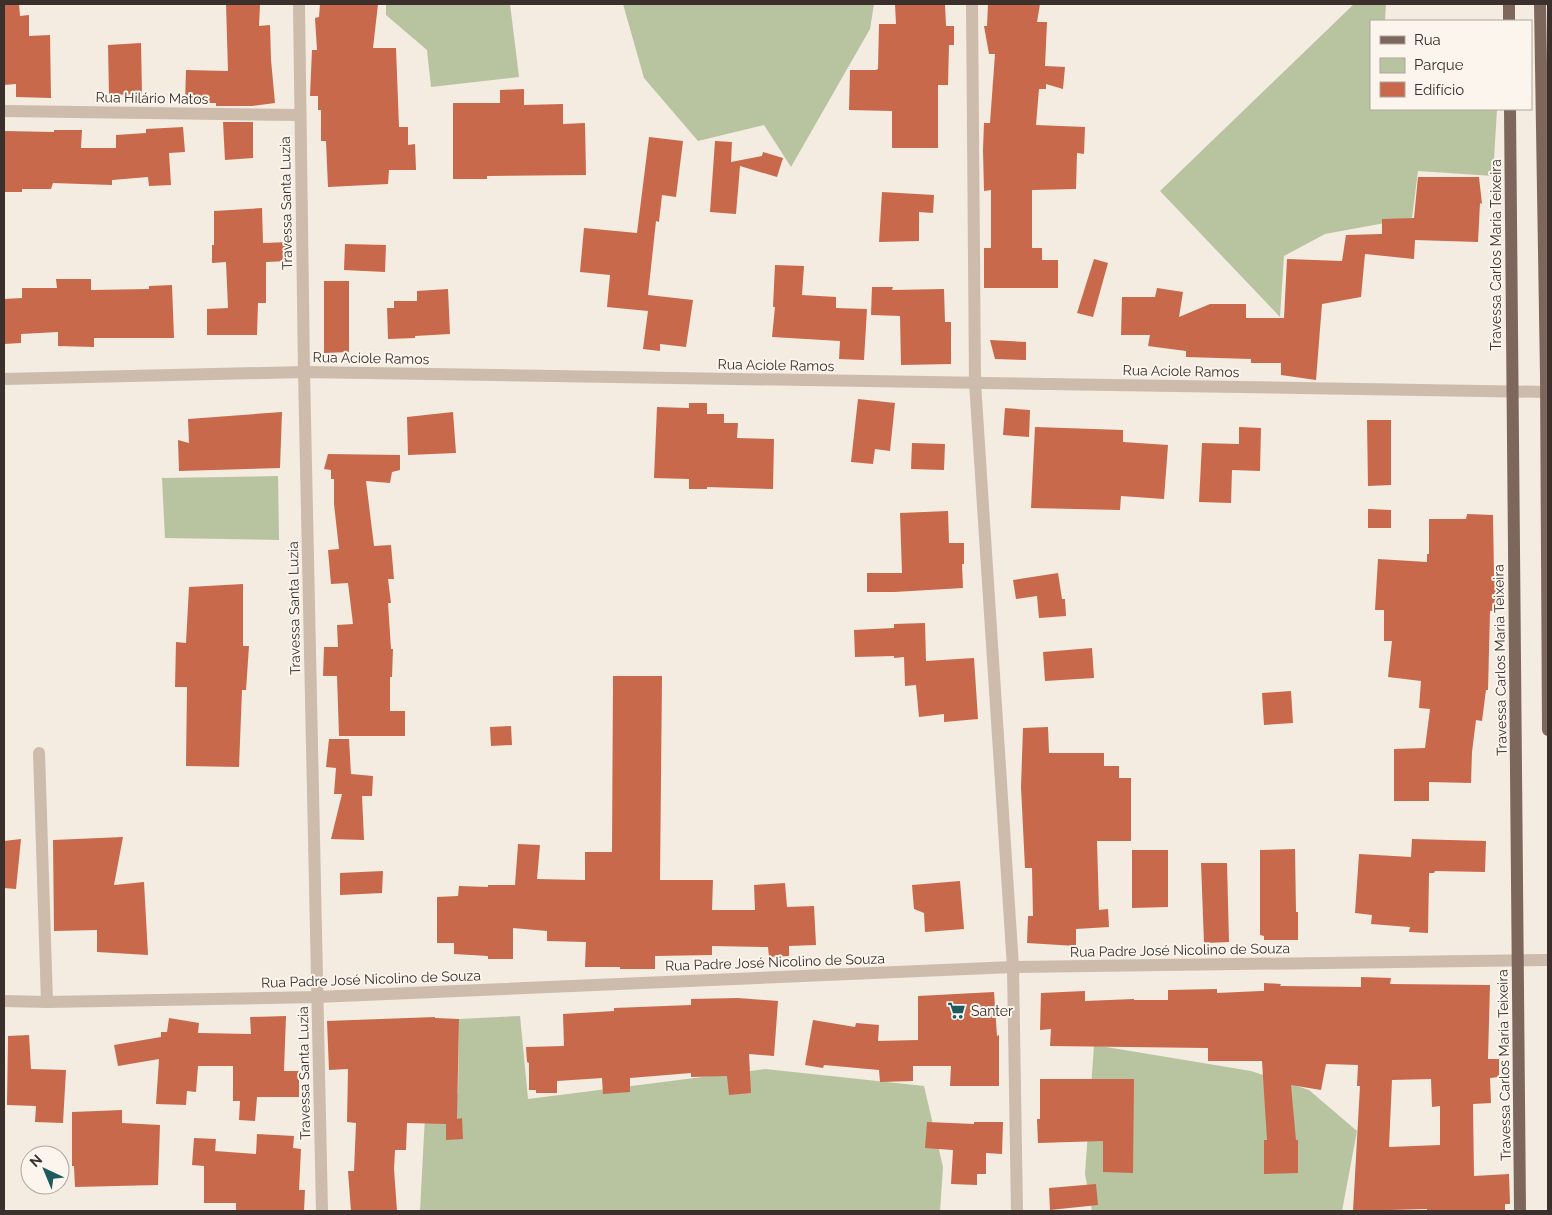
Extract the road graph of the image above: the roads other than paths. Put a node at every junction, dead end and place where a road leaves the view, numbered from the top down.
1 (299, 4) edge
2 (972, 4) edge
3 (1509, 4) edge
4 (1540, 4) edge
5 (1509, 20) edge
6 (1510, 110) edge
7 (4, 111) edge
8 (300, 115) junction
9 (304, 372) junction
10 (4, 379) edge
11 (975, 383) junction
12 (1512, 392) junction
13 (1547, 392) edge
14 (1548, 730) edge
15 (39, 753) dead end
16 (1548, 960) edge
17 (1518, 961) junction
18 (1012, 967) junction
19 (317, 997) junction
20 (4, 1001) edge
21 (47, 1002) junction
22 (322, 1211) edge
23 (1017, 1211) edge
24 (1520, 1211) edge

1 - 8 street, Travessa Santa Luzia
2 - 11 street
3 - 5 main road
4 - 13 main road
6 - 12 main road, Travessa Carlos Maria Teixeira
7 - 8 street, Rua Hilário Matos
8 - 9 street, Travessa Santa Luzia
9 - 10 street, Rua Aciole Ramos
9 - 11 street, Rua Aciole Ramos
9 - 19 street, Travessa Santa Luzia
11 - 12 street, Rua Aciole Ramos
11 - 18 street
12 - 13 street, Rua Aciole Ramos
12 - 17 main road, Travessa Carlos Maria Teixeira
13 - 14 main road
15 - 21 street
16 - 17 street, Rua Padre José Nicolino de Souza
17 - 18 street, Rua Padre José Nicolino de Souza
17 - 24 main road, Travessa Carlos Maria Teixeira
18 - 19 street, Rua Padre José Nicolino de Souza
18 - 23 street
19 - 21 street, Rua Padre José Nicolino de Souza
19 - 22 street, Travessa Santa Luzia
20 - 21 street, Rua Padre José Nicolino de Souza

